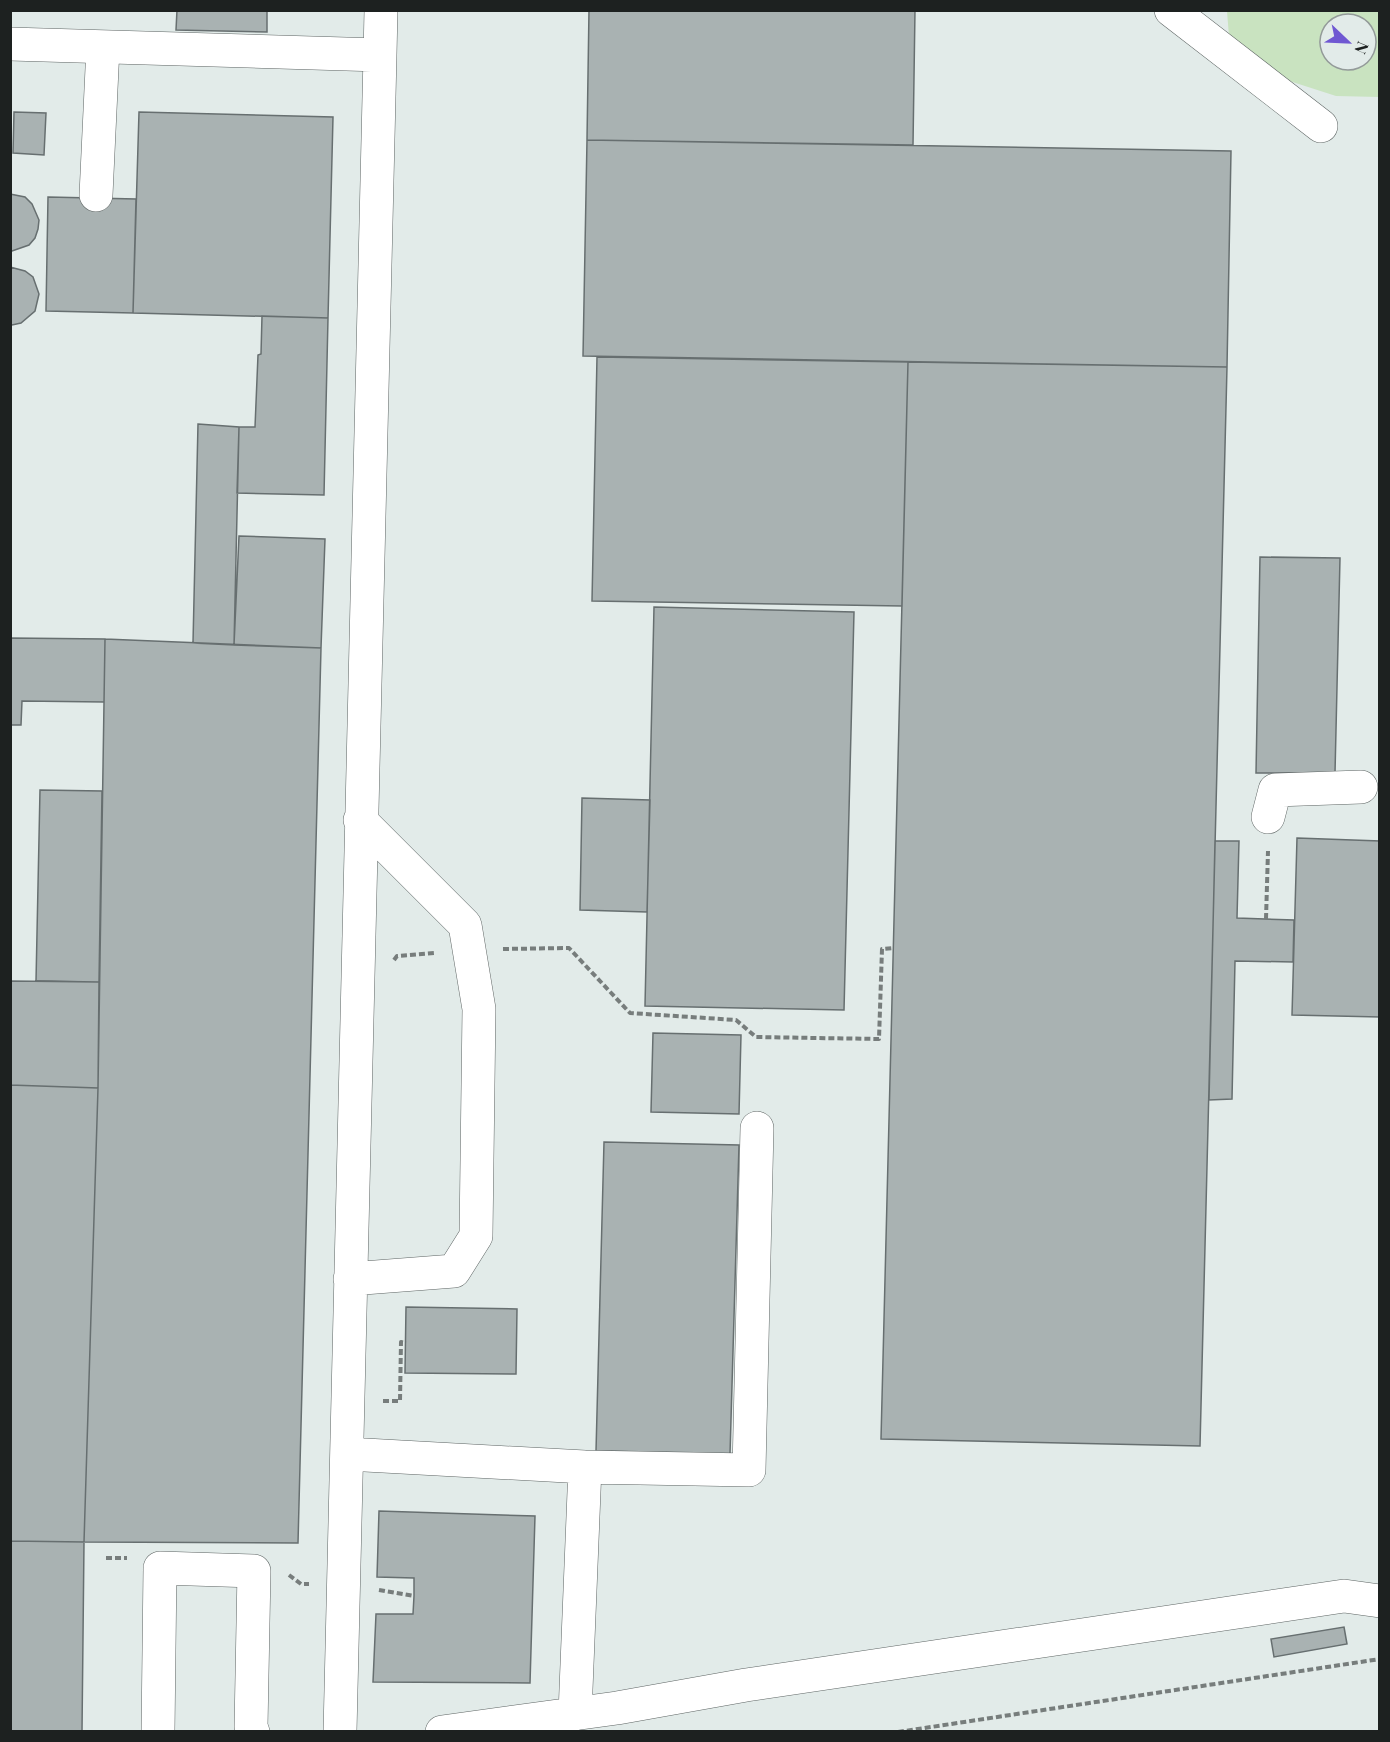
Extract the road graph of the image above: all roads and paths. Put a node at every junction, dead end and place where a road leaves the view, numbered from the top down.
1 (381, 10) edge
2 (1171, 10) edge
3 (10, 44) edge
4 (104, 47) junction
5 (380, 55) junction
6 (1322, 126) dead end
7 (96, 195) dead end
8 (1361, 787) dead end
9 (1268, 818) joint
10 (360, 820) junction
11 (1266, 919) dead end
12 (893, 948) dead end
13 (469, 950) junction
14 (390, 964) dead end
15 (757, 1128) dead end
16 (350, 1279) junction
17 (406, 1343) dead end
18 (347, 1400) junction
19 (347, 1454) junction
20 (585, 1467) junction
21 (1380, 1601) edge
22 (1380, 1659) edge
23 (575, 1714) junction
24 (158, 1731) edge
25 (253, 1731) edge
26 (340, 1731) edge
27 (442, 1731) edge
28 (898, 1731) edge

1 - 5 lane
2 - 6 lane
3 - 4 lane
4 - 5 lane
4 - 7 lane
5 - 10 lane
8 - 9 lane
9 - 11 path
10 - 13 lane
10 - 16 lane
12 - 13 path
13 - 14 path
13 - 16 lane
15 - 20 lane
16 - 18 lane
17 - 18 path
18 - 19 lane
19 - 20 lane
19 - 26 lane
20 - 23 lane
21 - 23 lane
22 - 28 path
23 - 27 lane
24 - 25 lane

